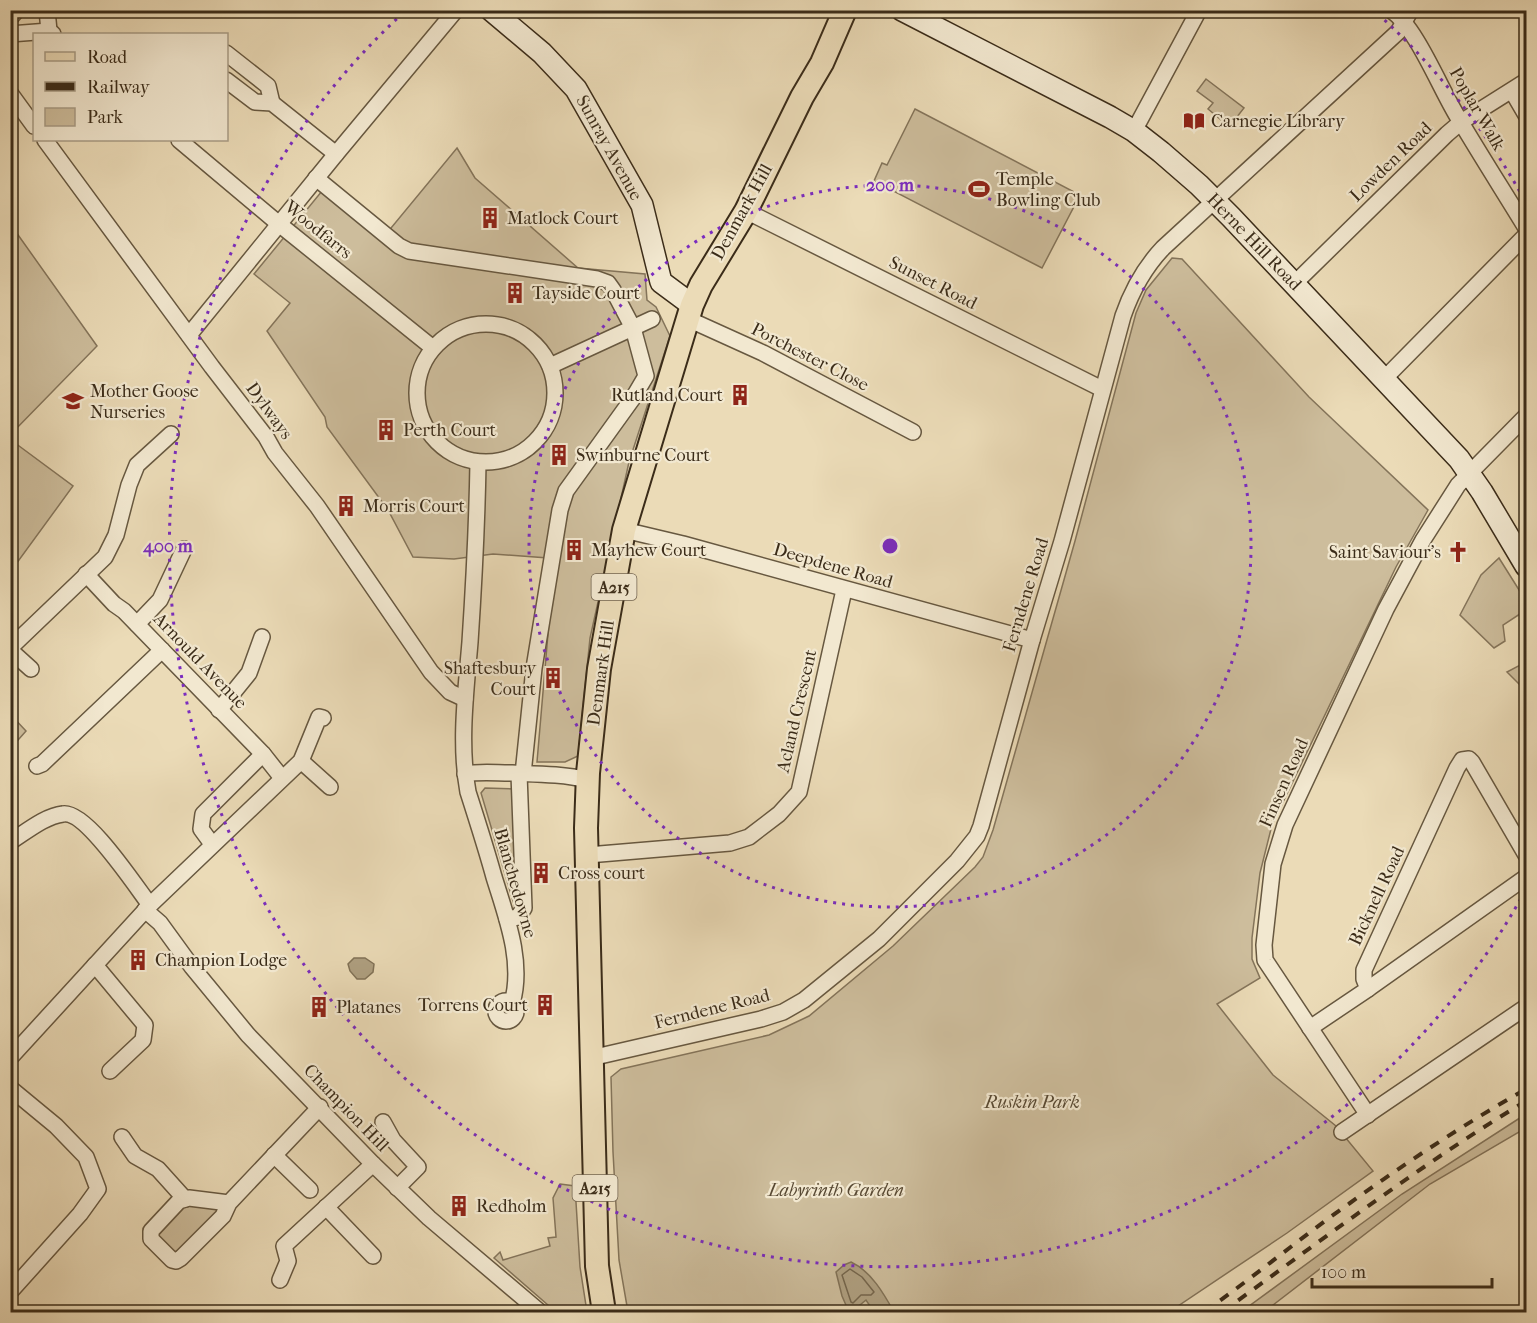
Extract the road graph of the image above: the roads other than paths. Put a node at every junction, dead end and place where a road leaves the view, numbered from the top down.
1 (17, 10) edge
2 (47, 10) edge
3 (456, 10) edge
4 (491, 10) edge
5 (845, 10) edge
6 (902, 10) edge
7 (1199, 10) edge
8 (1391, 10) edge
9 (1407, 17) edge
10 (10, 18) edge
11 (33, 33) edge
12 (51, 33) edge
13 (10, 34) edge
14 (228, 55) edge
15 (1527, 81) edge
16 (228, 82) edge
17 (1512, 91) junction
18 (10, 93) edge
19 (272, 103) junction
20 (1527, 115) edge
21 (1461, 122) junction
22 (33, 125) edge
23 (1134, 131) junction
24 (46, 141) edge
25 (180, 141) edge
26 (336, 154) junction
27 (316, 178) junction
28 (1214, 200) junction
29 (746, 211) junction
30 (279, 224) junction
31 (1527, 228) edge
32 (1527, 235) edge
33 (1294, 284) junction
34 (690, 312) junction
35 (652, 319) dead end
36 (633, 328) junction
37 (189, 335) junction
38 (433, 348) junction
39 (550, 366) junction
40 (1384, 379) junction
41 (1102, 389) junction
42 (1527, 416) edge
43 (913, 432) dead end
44 (171, 434) dead end
45 (478, 463) junction
46 (1470, 474) junction
47 (624, 530) junction
48 (184, 549) dead end
49 (1527, 566) edge
50 (86, 574) junction
51 (844, 590) junction
52 (137, 624) junction
53 (262, 637) dead end
54 (1032, 640) junction
55 (10, 649) edge
56 (162, 650) junction
57 (31, 669) dead end
58 (465, 699) junction
59 (219, 710) junction
60 (323, 718) dead end
61 (262, 754) junction
62 (301, 761) junction
63 (36, 766) dead end
64 (465, 774) junction
65 (521, 774) junction
66 (282, 778) junction
67 (588, 780) junction
68 (330, 787) dead end
69 (10, 842) edge
70 (212, 844) junction
71 (588, 855) junction
72 (1527, 855) edge
73 (1527, 876) edge
74 (148, 908) junction
75 (507, 919) junction
76 (95, 965) junction
77 (1368, 989) junction
78 (512, 1003) dead end
79 (1527, 1007) edge
80 (1310, 1028) junction
81 (10, 1058) edge
82 (591, 1058) junction
83 (110, 1071) dead end
84 (10, 1088) edge
85 (320, 1107) junction
86 (1368, 1115) junction
87 (383, 1122) dead end
88 (1342, 1132) dead end
89 (122, 1137) dead end
90 (274, 1155) junction
91 (373, 1164) junction
92 (398, 1188) junction
93 (310, 1190) dead end
94 (185, 1199) junction
95 (229, 1203) junction
96 (326, 1207) junction
97 (373, 1256) dead end
98 (280, 1280) dead end
99 (10, 1292) edge
100 (540, 1312) edge
101 (604, 1312) edge

1 - 10 street
2 - 12 street
3 - 26 street
4 - 34 street, Sunray Avenue
5 - 29 main road, Denmark Hill / A215
6 - 23 street, Herne Hill Road
7 - 23 street
8 - 9 street, Poplar Walk
9 - 21 street, Poplar Walk
9 - 28 street, Ferndene Road
11 - 13 street
14 - 19 street
15 - 17 street, Lowden Road
16 - 19 street
17 - 20 street
17 - 21 street, Lowden Road
18 - 22 street
19 - 26 street
21 - 31 street, Poplar Walk
21 - 33 street, Lowden Road
23 - 28 street, Herne Hill Road
24 - 37 street, Dylways
25 - 30 street, Woodfarrs
26 - 27 street
27 - 30 street
27 - 36 street
28 - 33 street, Herne Hill Road
28 - 41 street, Ferndene Road
29 - 34 main road, Denmark Hill / A215
29 - 41 street, Sunset Road
30 - 37 street
30 - 38 street, Woodfarrs
32 - 40 street
33 - 40 street, Herne Hill Road
34 - 43 street, Porchester Close
34 - 47 main road, Denmark Hill / A215
35 - 36 street
36 - 39 street
36 - 65 street
37 - 58 street, Dylways
38 - 39 street
38 - 45 street
39 - 45 street
40 - 46 street, Herne Hill Road
41 - 54 street, Ferndene Road
42 - 46 street, Finsen Road
44 - 50 street
45 - 58 street, Blanchedowne
46 - 49 street, Herne Hill Road
46 - 80 street, Finsen Road
47 - 51 street, Deepdene Road
47 - 67 main road, Denmark Hill / A215
48 - 52 street
50 - 52 street, Arnould Avenue
50 - 55 street
51 - 54 street, Deepdene Road
51 - 71 street, Acland Crescent
52 - 56 street, Arnould Avenue
53 - 59 street
54 - 82 street, Ferndene Road
55 - 57 street
56 - 59 street, Arnould Avenue
56 - 63 street
58 - 64 street, Blanchedowne
59 - 61 street, Arnould Avenue
60 - 62 street
61 - 66 street, Arnould Avenue
61 - 70 street
62 - 66 street
62 - 68 street
64 - 65 street
64 - 75 street, Blanchedowne
65 - 67 street
65 - 75 street
66 - 70 street
67 - 71 main road, Denmark Hill / A215
69 - 74 street, Champion Hill
70 - 74 street
71 - 82 main road, Denmark Hill / A215
72 - 77 street, Bicknell Road
73 - 77 street
74 - 76 street
74 - 85 street, Champion Hill
75 - 78 street, Blanchedowne
76 - 81 street
76 - 83 street
77 - 80 street
79 - 86 street
80 - 86 street, Finsen Road
82 - 101 main road, Denmark Hill / A215
84 - 99 street
85 - 90 street
85 - 91 street, Champion Hill
86 - 88 street
87 - 92 street
89 - 94 street
90 - 93 street
90 - 95 street
91 - 92 street, Champion Hill
91 - 96 street
92 - 100 street, Champion Hill
94 - 95 street
94 - 95 street
96 - 97 street
96 - 98 street

